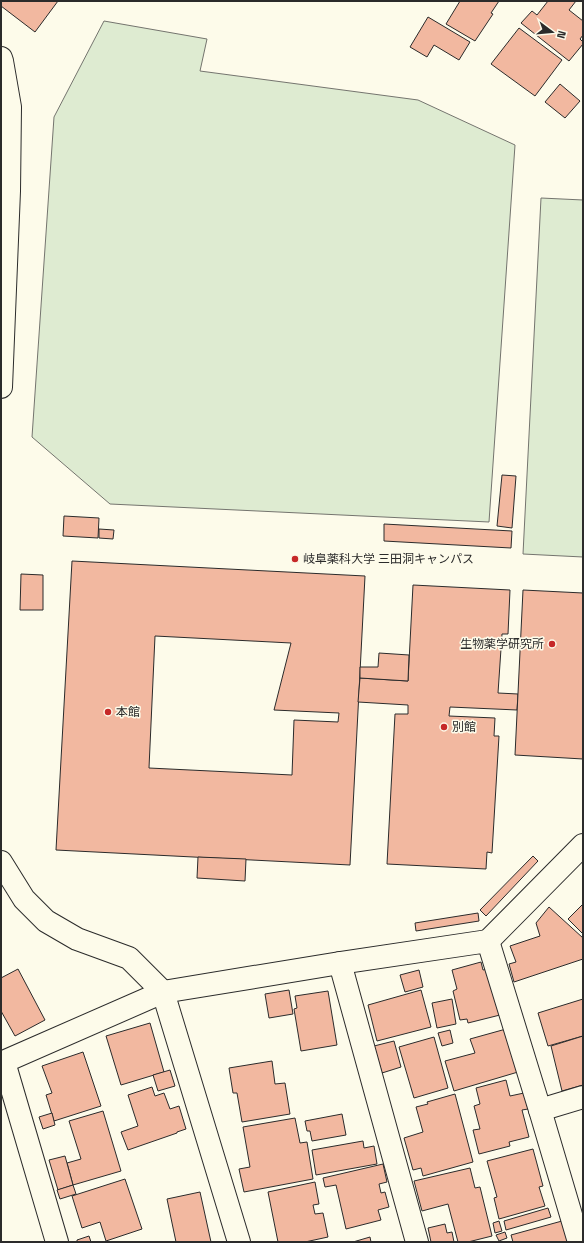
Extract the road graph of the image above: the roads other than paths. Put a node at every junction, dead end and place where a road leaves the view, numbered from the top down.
1 (1, 58) edge
2 (5, 191) edge
3 (1, 387) edge
4 (583, 845) edge
5 (1, 862) edge
6 (488, 941) junction
7 (340, 963) junction
8 (163, 992) junction
9 (3, 1063) edge
10 (583, 1097) edge
11 (540, 1110) junction
12 (57, 1242) edge
13 (239, 1242) edge
14 (417, 1242) edge
15 (579, 1242) edge

1 - 2 street
2 - 3 street
4 - 6 street
5 - 8 street
6 - 7 street
6 - 11 street
7 - 8 street
7 - 14 street
8 - 9 street
8 - 13 street
9 - 12 street
10 - 11 street
11 - 15 street

